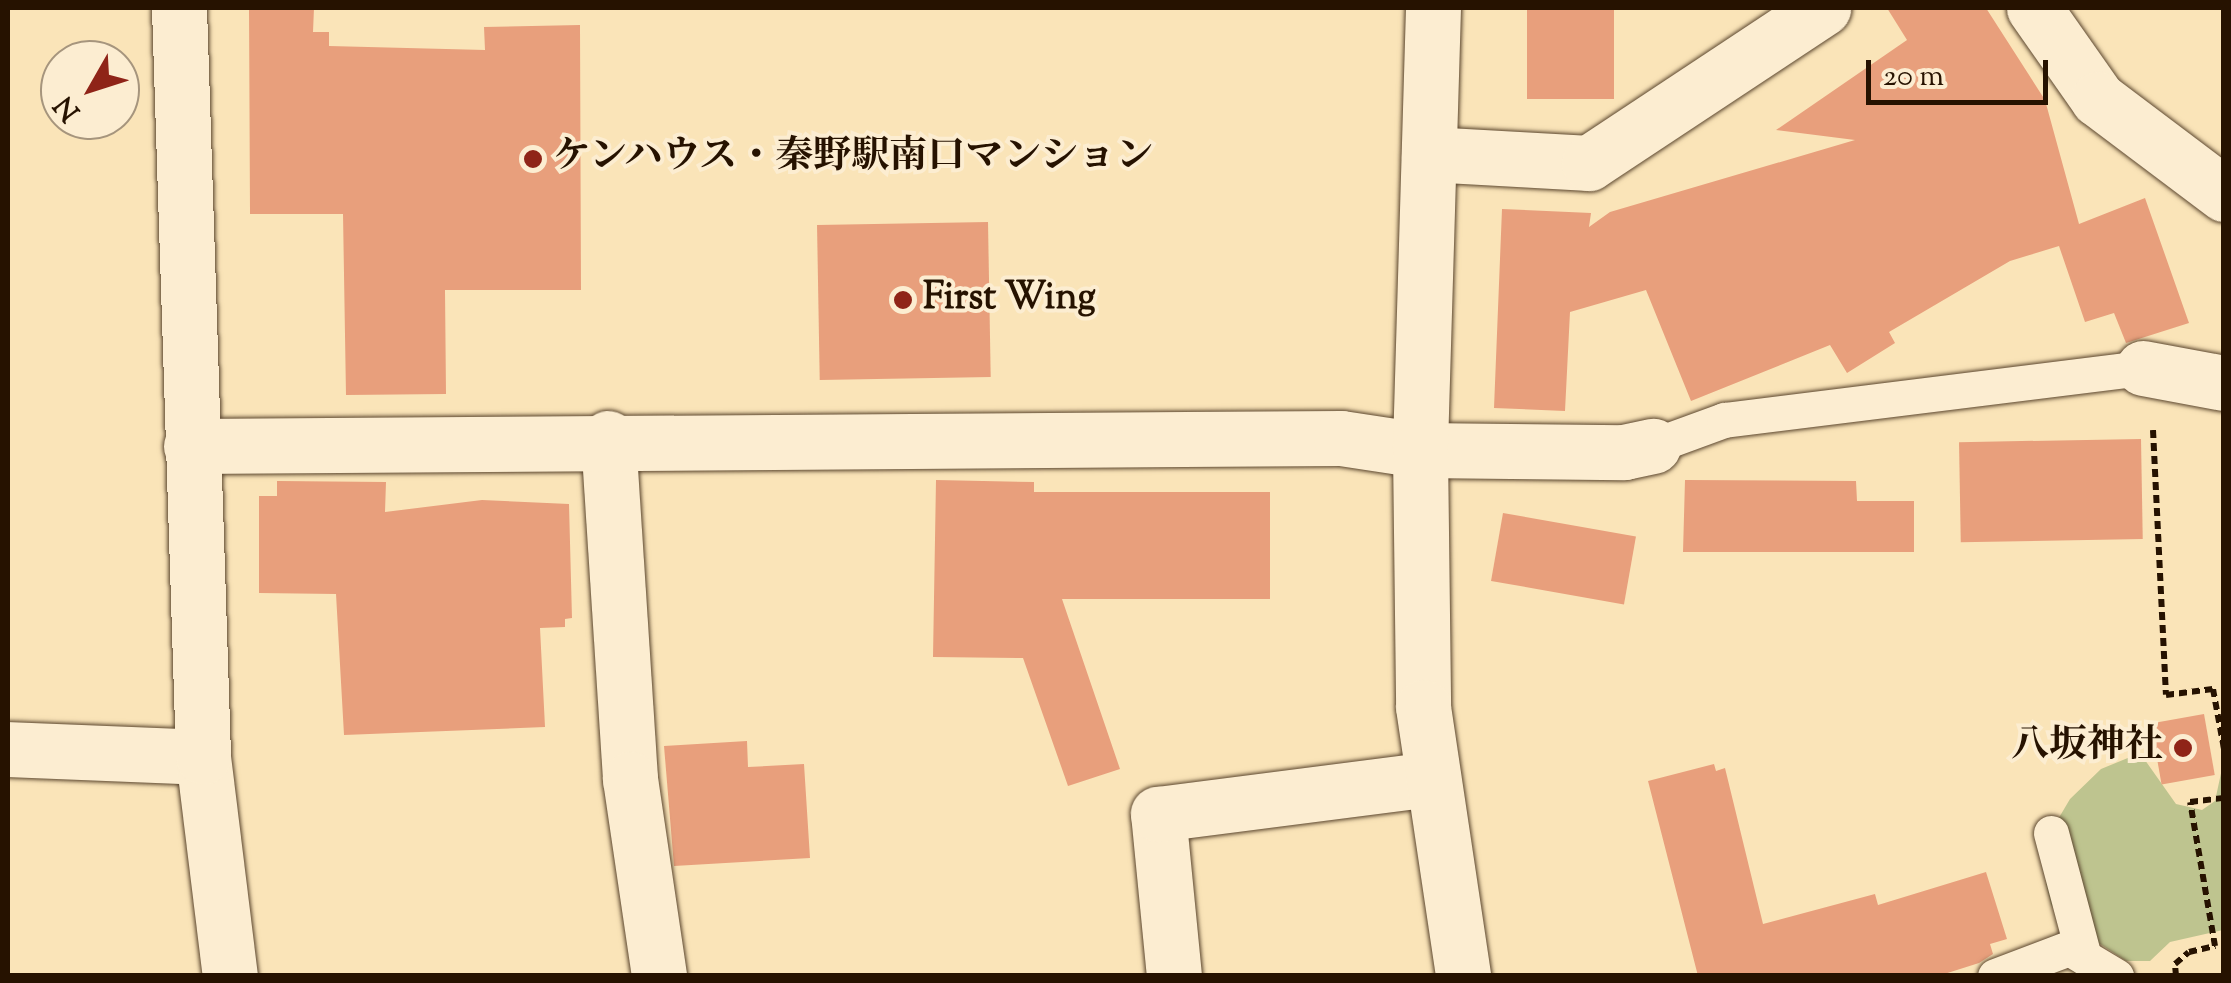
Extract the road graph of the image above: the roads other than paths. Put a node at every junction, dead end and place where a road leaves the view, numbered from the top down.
1 (179, 8) edge
2 (1433, 8) edge
3 (1823, 8) edge
4 (2034, 8) edge
5 (1428, 154) junction
6 (2224, 194) edge
7 (2143, 368) joint
8 (2224, 383) edge
9 (608, 438) junction
10 (190, 446) junction
11 (1653, 446) joint
12 (1420, 450) junction
13 (8, 749) edge
14 (203, 757) junction
15 (1432, 780) junction
16 (2050, 833) dead end
17 (2084, 957) junction
18 (230, 976) edge
19 (660, 976) edge
20 (1174, 976) edge
21 (1463, 976) edge
22 (1995, 976) edge
23 (2116, 976) edge

1 - 10 street
2 - 5 street
3 - 5 street
4 - 6 street
5 - 12 street
7 - 8 street
7 - 11 lane
9 - 10 street
9 - 12 street
9 - 19 street
10 - 14 street
11 - 12 street
12 - 15 street
13 - 14 street
14 - 18 street
15 - 20 street
15 - 21 street
16 - 17 lane
17 - 22 lane
17 - 23 lane

